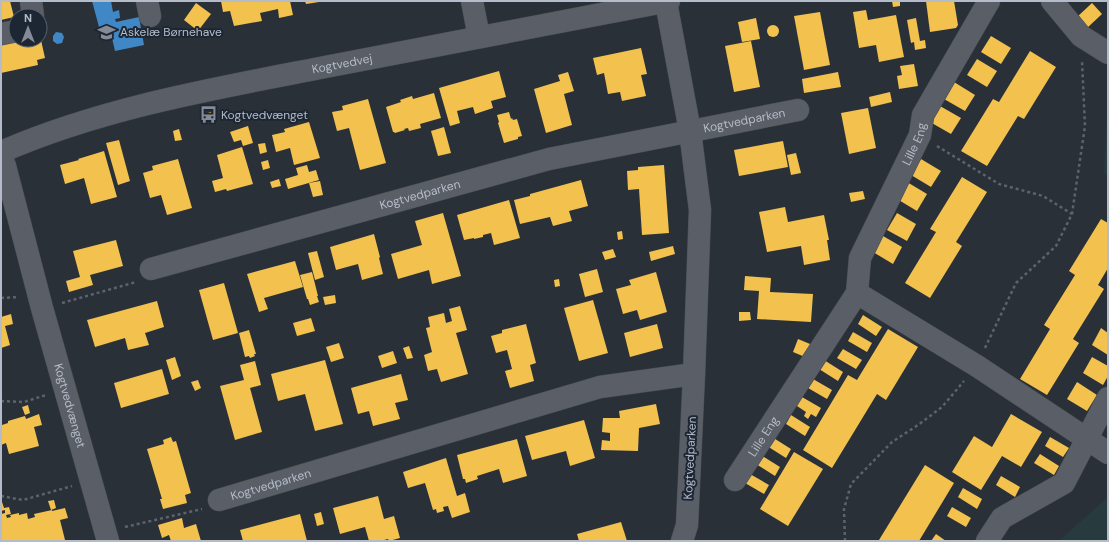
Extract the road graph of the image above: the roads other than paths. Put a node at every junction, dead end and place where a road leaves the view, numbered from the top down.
1 (472, 1) edge
2 (668, 1) edge
3 (988, 1) edge
4 (1052, 1) edge
5 (479, 37) junction
6 (1108, 53) edge
7 (798, 110) dead end
8 (690, 131) junction
9 (5, 147) edge
10 (151, 269) road end
11 (857, 293) junction
12 (694, 374) junction
13 (1108, 398) edge
14 (1088, 439) junction
15 (1108, 453) edge
16 (735, 480) dead end
17 (219, 500) road end
18 (107, 537) edge
19 (682, 541) edge
20 (987, 541) edge

1 - 5 street
2 - 5 street, Kogtvedvej
2 - 8 street, Kogtvedparken
3 - 11 street, Lille Eng
4 - 6 street
5 - 9 street, Kogtvedvej
7 - 8 street, Kogtvedparken
8 - 10 street, Kogtvedparken
8 - 12 street, Kogtvedparken
9 - 18 street, Kogtvedvænget
11 - 14 street
11 - 16 street, Lille Eng
12 - 17 street, Kogtvedparken
12 - 19 street, Kogtvedparken
13 - 14 street
14 - 15 street
14 - 20 street

